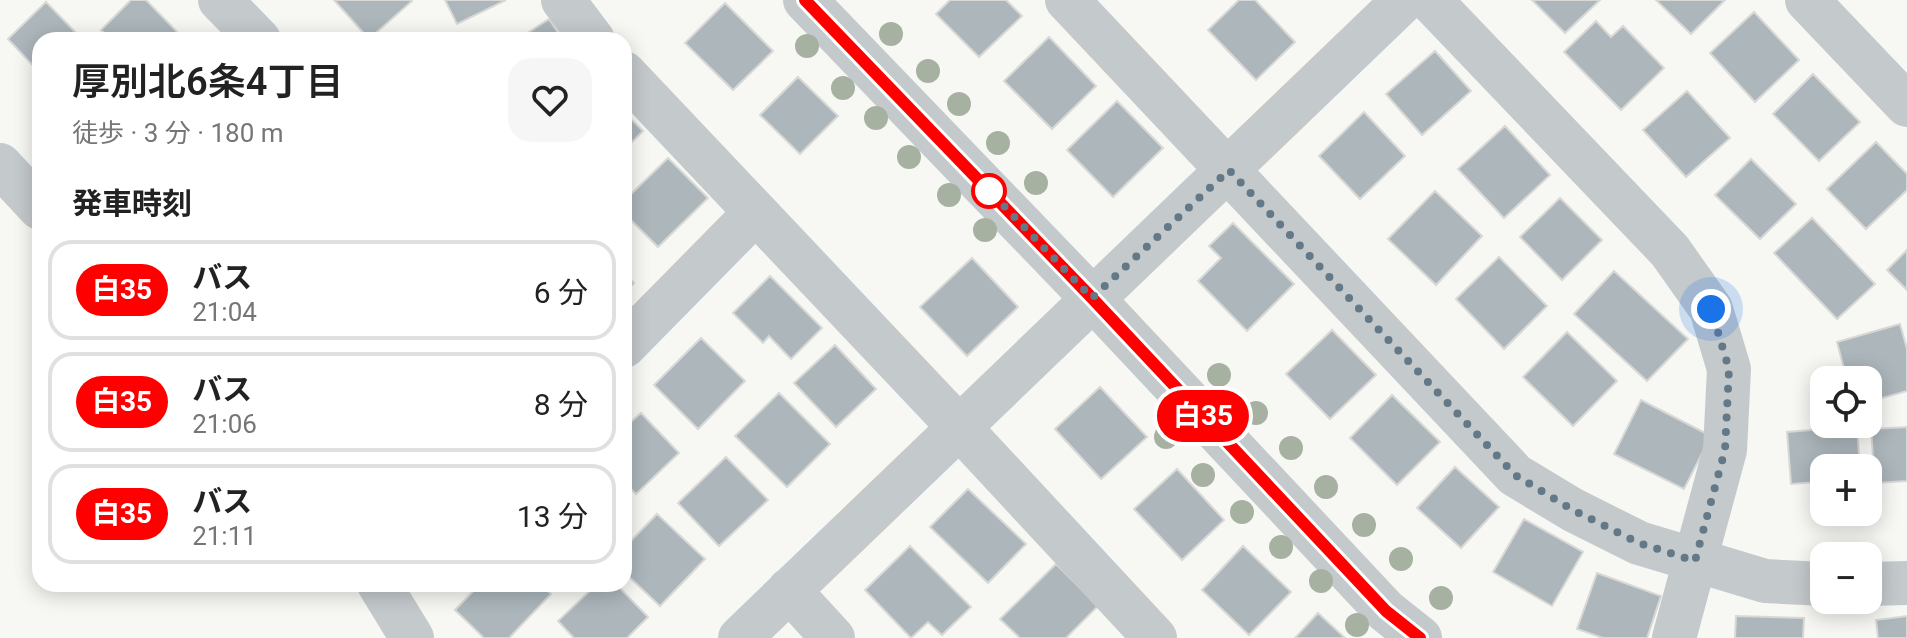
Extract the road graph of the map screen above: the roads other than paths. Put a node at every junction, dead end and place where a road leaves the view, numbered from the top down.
1 (220, 0) edge
2 (563, 0) edge
3 (805, 0) edge
4 (1067, 0) edge
5 (1404, 0) edge
6 (1430, 0) edge
7 (1807, 0) edge
8 (251, 32) edge
9 (587, 32) edge
10 (632, 82) edge
11 (1907, 105) edge
12 (0, 165) edge
13 (1229, 170) junction
14 (32, 199) edge
15 (755, 213) junction
16 (1092, 298) junction
17 (632, 338) edge
18 (958, 426) junction
19 (1695, 561) junction
20 (1810, 583) edge
21 (1907, 583) edge
22 (1882, 584) edge
23 (789, 590) junction
24 (385, 592) edge
25 (412, 638) edge
26 (740, 638) edge
27 (833, 638) edge
28 (1155, 638) edge
29 (1420, 638) edge
30 (1674, 638) edge

1 - 8 street
2 - 9 street
3 - 16 street
4 - 13 street
5 - 13 street
6 - 19 street
7 - 11 street
10 - 15 street
12 - 14 street
13 - 16 street
13 - 19 street
15 - 17 street
15 - 18 street
16 - 18 street
16 - 29 street
18 - 23 street
18 - 28 street
19 - 20 street
19 - 30 street
21 - 22 street
23 - 26 street
23 - 27 street
24 - 25 street

